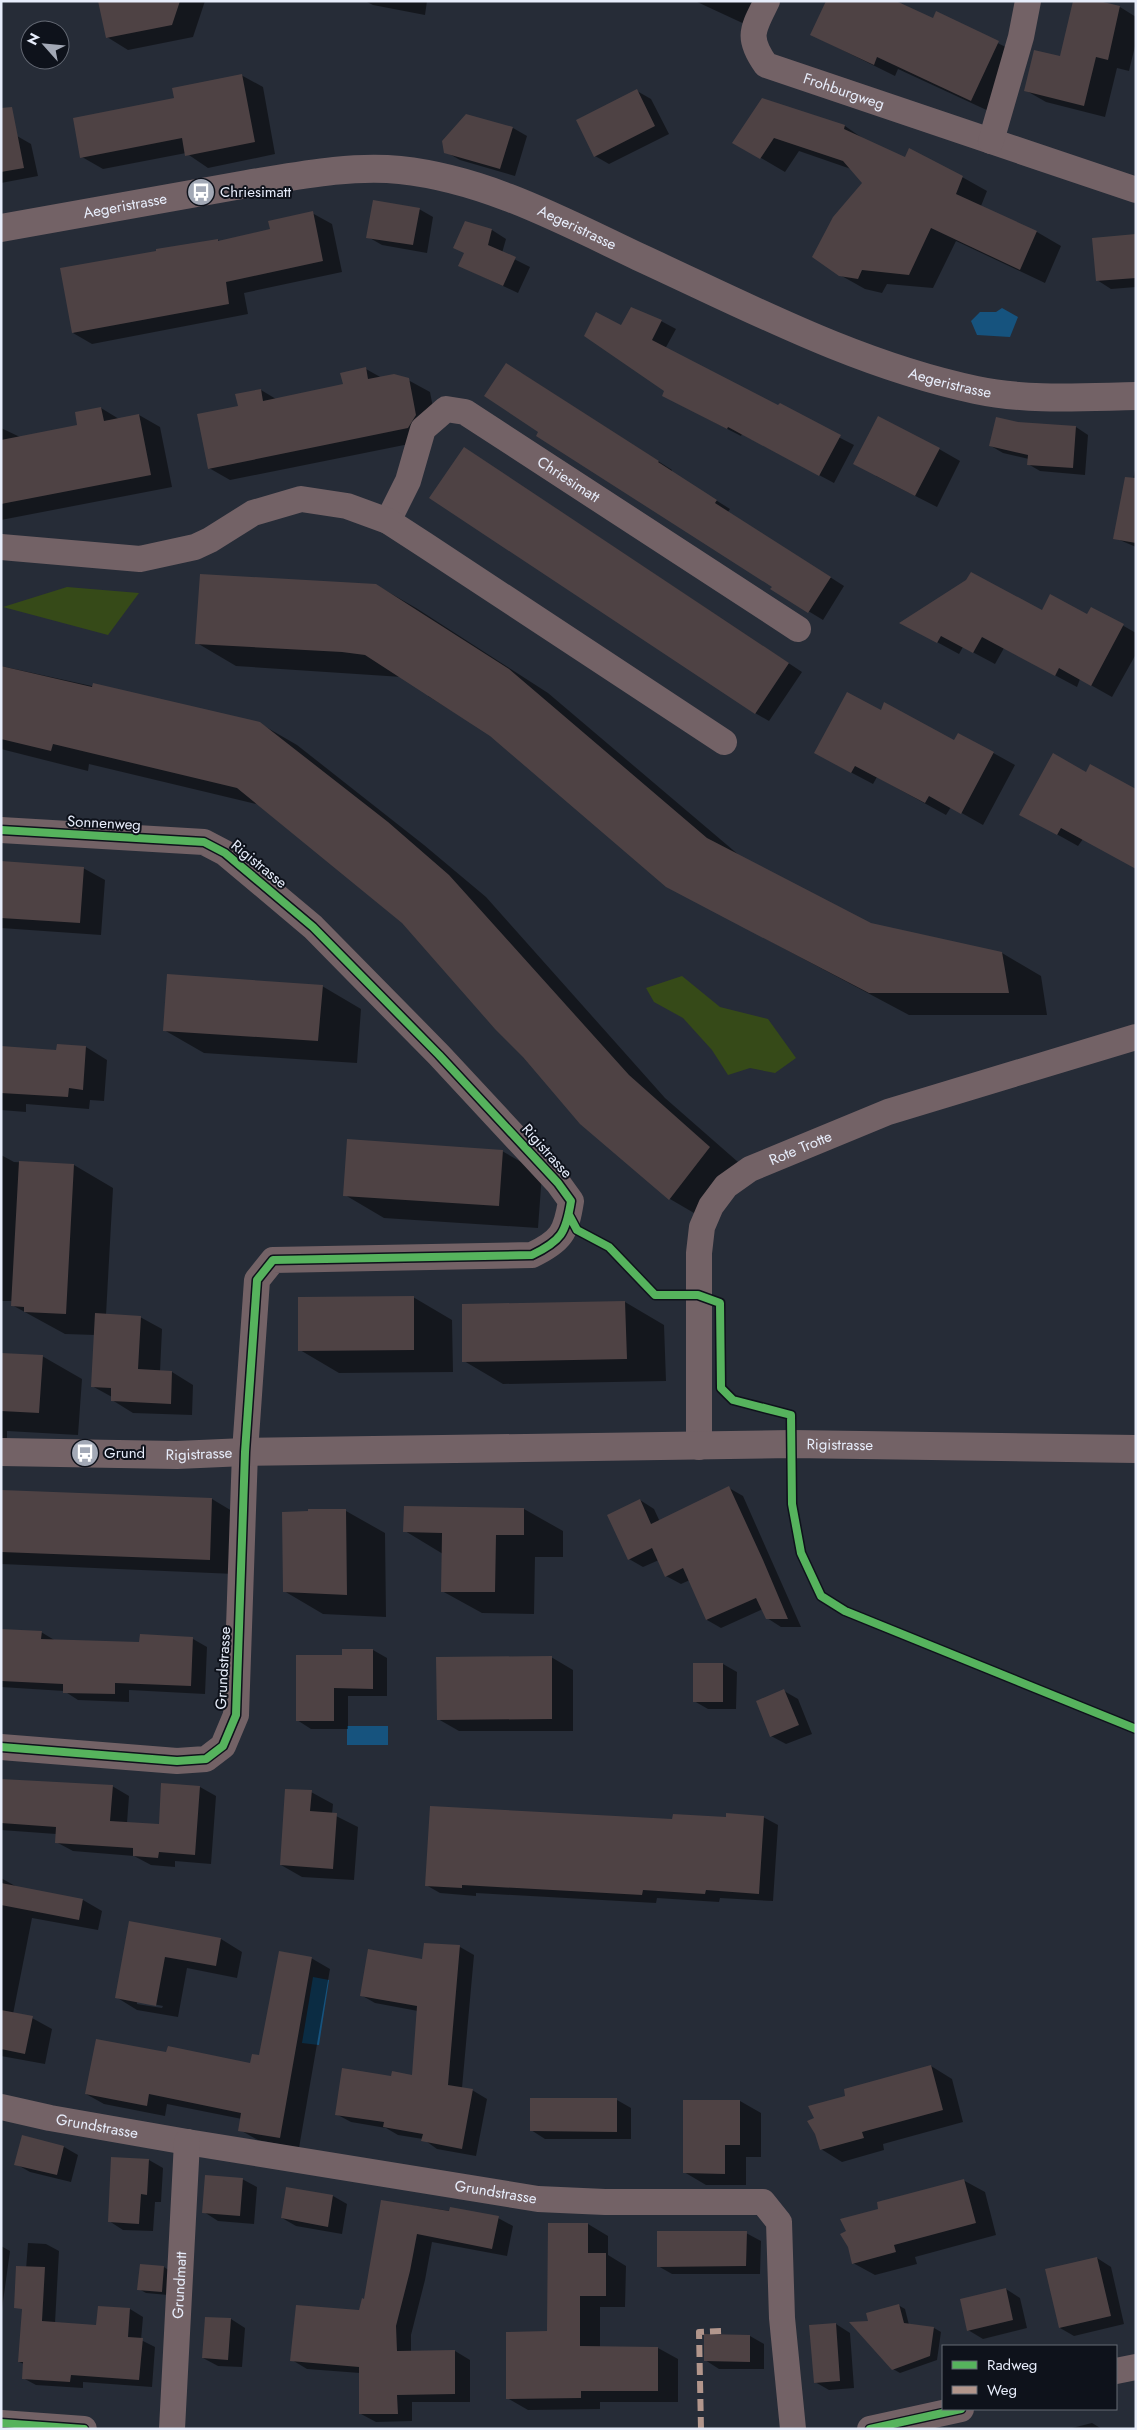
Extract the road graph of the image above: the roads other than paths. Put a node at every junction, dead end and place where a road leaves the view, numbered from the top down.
1 (767, 1) edge
2 (1028, 1) edge
3 (991, 141) junction
4 (1136, 190) edge
5 (1, 228) edge
6 (1136, 396) edge
7 (388, 522) junction
8 (1, 546) edge
9 (798, 629) dead end
10 (724, 742) dead end
11 (1, 830) edge
12 (204, 842) joint
13 (1136, 1037) edge
14 (699, 1447) junction
15 (1136, 1449) edge
16 (1, 1452) edge
17 (245, 1452) junction
18 (1, 1747) edge
19 (1, 2107) edge
20 (187, 2142) junction
21 (1136, 2367) edge
22 (1117, 2371) edge
23 (956, 2410) edge
24 (1, 2423) edge
25 (84, 2429) edge
26 (172, 2429) edge
27 (793, 2429) edge
28 (870, 2429) edge

1 - 3 street, Frohburgweg
2 - 3 street
3 - 4 street, Frohburgweg
5 - 6 street, Aegeristrasse
7 - 8 street
7 - 9 street, Chriesimatt
7 - 10 street
11 - 12 street, Sonnenweg
12 - 17 street, Rigistrasse
13 - 14 street, Rote Trotte
14 - 15 street, Rigistrasse
14 - 17 street, Rigistrasse
16 - 17 street, Rigistrasse
17 - 18 street, Grundstrasse
19 - 20 street, Grundstrasse
20 - 26 street, Grundmatt
20 - 27 street, Grundstrasse
21 - 22 street
23 - 28 street
24 - 25 street

